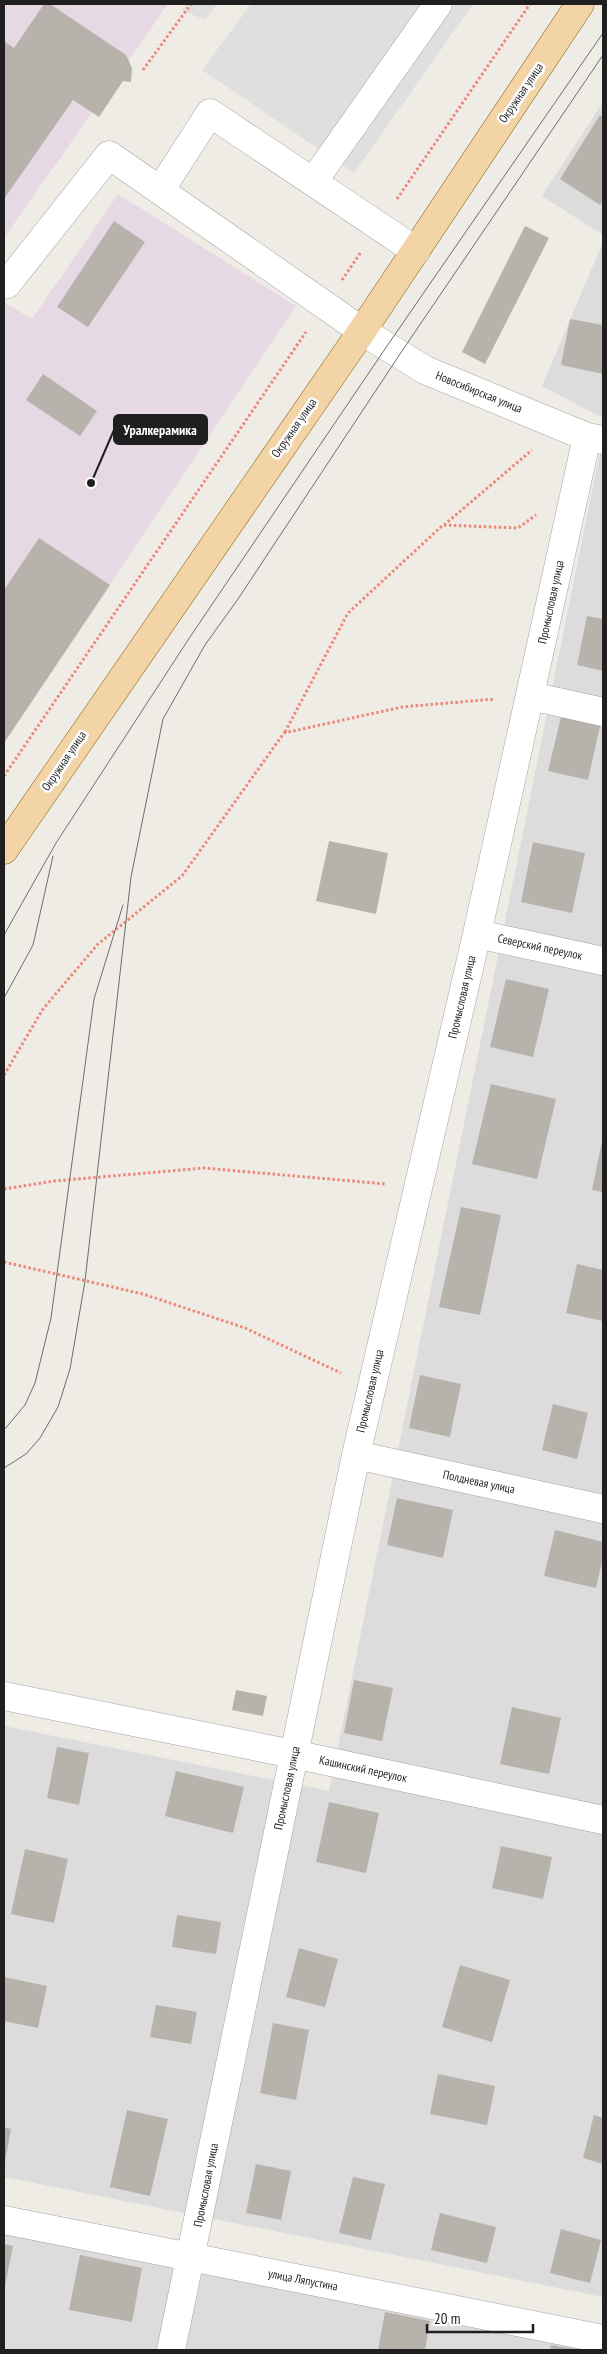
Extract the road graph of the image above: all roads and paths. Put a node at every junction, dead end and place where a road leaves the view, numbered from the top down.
1 (191, 4) edge
2 (438, 4) edge
3 (530, 4) edge
4 (580, 4) edge
5 (143, 70) dead end
6 (313, 182) junction
7 (160, 188) junction
8 (378, 226) junction
9 (416, 251) junction
10 (7, 284) dead end
11 (325, 305) junction
12 (362, 331) junction
13 (595, 438) edge
14 (536, 446) dead end
15 (576, 487) junction
16 (443, 525) junction
17 (531, 696) junction
18 (603, 712) edge
19 (284, 733) junction
20 (4, 776) edge
21 (4, 850) edge
22 (477, 934) junction
23 (603, 961) edge
24 (4, 1074) edge
25 (418, 1186) junction
26 (4, 1189) edge
27 (4, 1262) edge
28 (370, 1386) junction
29 (356, 1455) junction
30 (603, 1509) edge
31 (4, 1696) edge
32 (293, 1754) junction
33 (603, 1820) edge
34 (4, 2220) edge
35 (191, 2257) junction
36 (603, 2339) edge
37 (172, 2350) edge

1 - 5 path
2 - 6 street
3 - 8 path
4 - 9 main road, Окружная улица
6 - 7 street
6 - 8 street
7 - 10 street, Новосибирская улица
7 - 11 street, Новосибирская улица
8 - 9 street
8 - 11 path
9 - 12 main road, Окружная улица
11 - 12 street, Новосибирская улица
11 - 20 path
12 - 13 street, Новосибирская улица
12 - 21 main road, Окружная улица
13 - 15 street, Промысловая улица
14 - 16 path
15 - 16 path
15 - 17 street, Промысловая улица
16 - 19 path
17 - 18 street
17 - 19 path
17 - 22 street, Промысловая улица
19 - 24 path
22 - 23 street, Северский переулок
22 - 25 street, Промысловая улица
25 - 26 path
25 - 28 street, Промысловая улица
27 - 28 path
28 - 29 street, Промысловая улица
29 - 30 street, Полдневая улица
29 - 32 street, Промысловая улица
31 - 32 street, Кашинский переулок
32 - 33 street, Кашинский переулок
32 - 35 street, Промысловая улица
34 - 35 street, улица Ляпустина
35 - 36 street, улица Ляпустина
35 - 37 street, Промысловая улица

